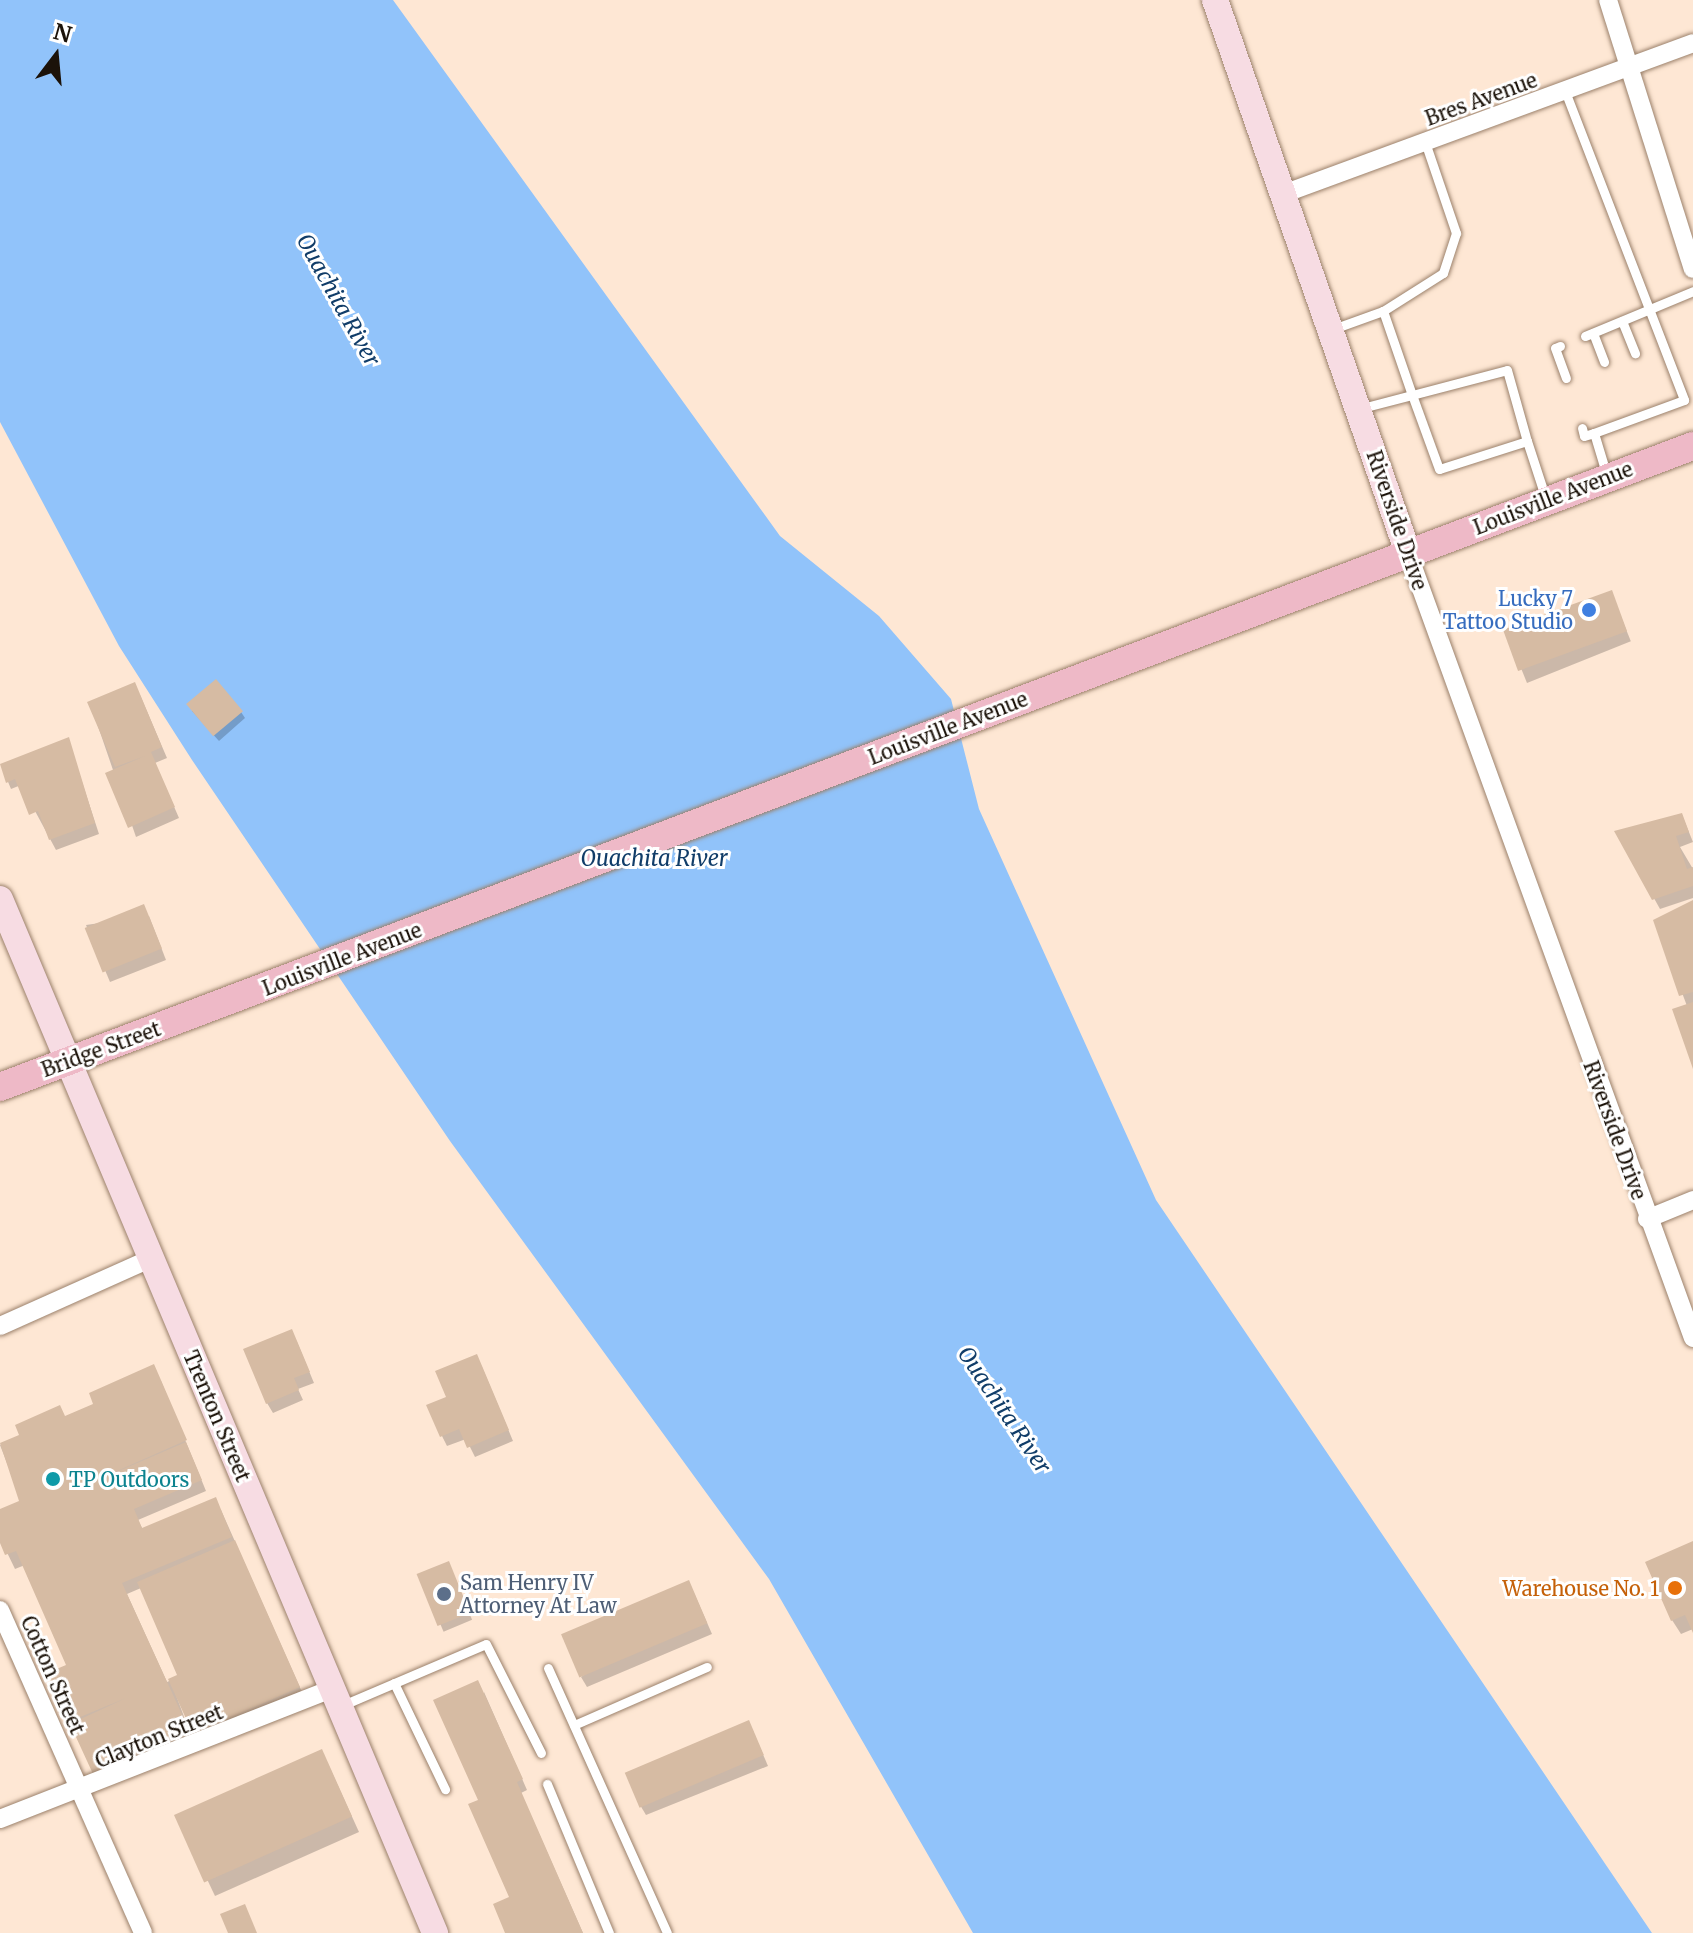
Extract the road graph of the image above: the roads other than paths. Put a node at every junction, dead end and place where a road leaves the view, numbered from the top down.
1 (1215, 0) edge
2 (1608, 0) edge
3 (1693, 43) edge
4 (1629, 68) junction
5 (1565, 91) junction
6 (1425, 142) junction
7 (1283, 194) junction
8 (1693, 269) edge
9 (1693, 291) edge
10 (1649, 310) junction
11 (1383, 311) junction
12 (1622, 321) junction
13 (1331, 330) junction
14 (1560, 346) dead end
15 (1635, 353) dead end
16 (1604, 362) dead end
17 (1566, 378) dead end
18 (1412, 395) junction
19 (1358, 409) junction
20 (1582, 428) dead end
21 (1594, 433) junction
22 (1527, 441) junction
23 (1693, 446) edge
24 (1607, 476) junction
25 (1547, 500) junction
26 (1408, 553) junction
27 (0, 899) edge
28 (203, 1012) joint
29 (71, 1060) junction
30 (0, 1087) edge
31 (1693, 1200) edge
32 (1647, 1219) junction
33 (150, 1259) junction
34 (0, 1326) edge
35 (1693, 1338) edge
36 (0, 1610) edge
37 (707, 1667) dead end
38 (548, 1668) dead end
39 (394, 1683) junction
40 (336, 1698) junction
41 (574, 1725) junction
42 (541, 1753) dead end
43 (547, 1784) dead end
44 (445, 1789) dead end
45 (81, 1791) junction
46 (0, 1819) edge
47 (143, 1933) edge
48 (435, 1933) edge
49 (609, 1933) edge
50 (667, 1933) edge

1 - 7 street, Riverside Drive
2 - 4 street
3 - 4 street, Bres Avenue
4 - 5 street, Bres Avenue
4 - 8 street
5 - 6 street, Bres Avenue
5 - 10 lane
6 - 7 street, Bres Avenue
6 - 11 lane
7 - 13 street, Riverside Drive
9 - 10 lane
10 - 12 lane
10 - 21 lane
11 - 13 lane
11 - 18 lane
12 - 15 lane
12 - 16 lane
13 - 19 street, Riverside Drive
14 - 17 lane
18 - 19 lane
18 - 22 lane
18 - 22 lane
19 - 26 street, Riverside Drive
20 - 21 lane
21 - 24 lane
22 - 25 lane
23 - 24 main road, Louisville Avenue
24 - 25 main road, Louisville Avenue
25 - 26 main road, Louisville Avenue
26 - 28 main road, Louisville Avenue
26 - 32 street, Riverside Drive
27 - 29 street, Trenton Street
28 - 29 main road, Bridge Street
29 - 30 main road, Bridge Street
29 - 33 street, Trenton Street
31 - 32 street
32 - 35 street, Riverside Drive
33 - 34 street
33 - 40 street, Trenton Street
36 - 45 street, Cotton Street
37 - 41 lane
38 - 41 lane
39 - 40 lane
39 - 42 lane
39 - 44 lane
40 - 45 street, Clayton Street
40 - 48 street, Trenton Street
41 - 50 lane
43 - 49 lane
45 - 46 street, Clayton Street
45 - 47 street, Cotton Street

